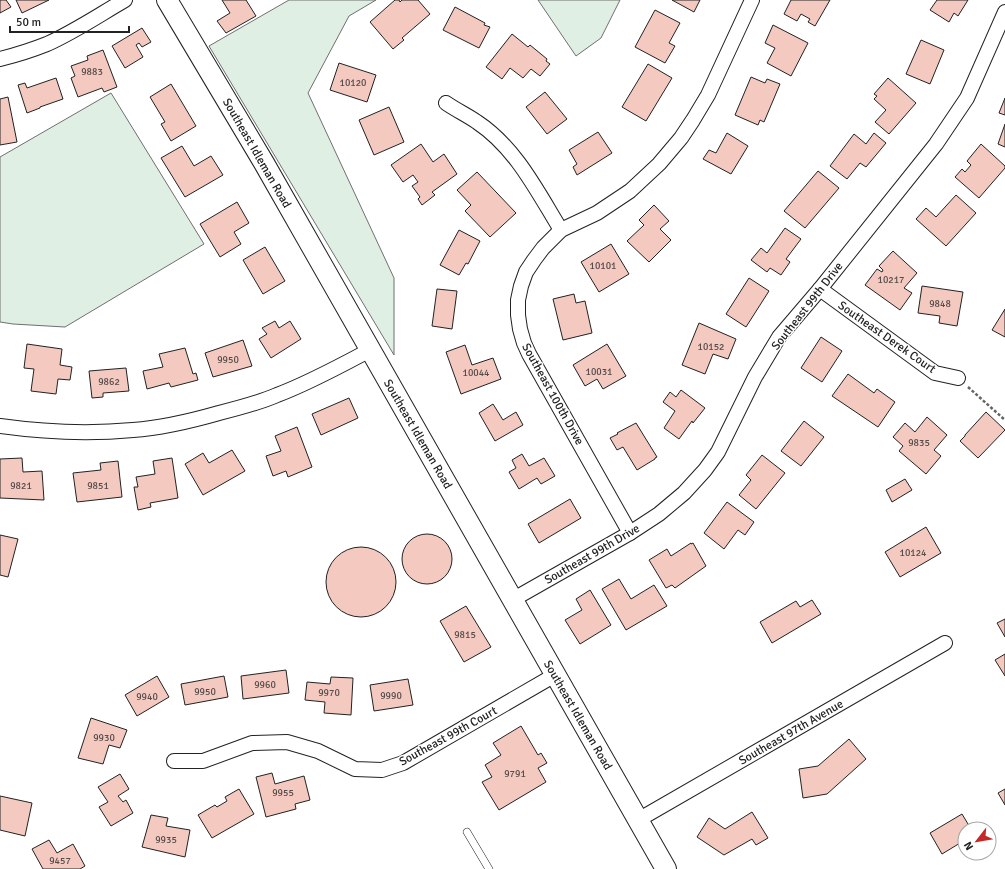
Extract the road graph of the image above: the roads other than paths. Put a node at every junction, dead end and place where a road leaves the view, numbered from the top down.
1 (125, 0) edge
2 (167, 0) edge
3 (752, 0) edge
4 (1005, 12) edge
5 (0, 59) edge
6 (446, 103) dead end
7 (561, 230) junction
8 (820, 289) junction
9 (370, 350) junction
10 (958, 378) road end
11 (0, 426) edge
12 (630, 533) junction
13 (512, 600) junction
14 (945, 643) dead end
15 (555, 675) junction
16 (174, 761) dead end
17 (638, 820) junction
18 (467, 832) dead end
19 (489, 869) edge
20 (666, 869) edge

1 - 5 street
2 - 9 main road, Southeast Idleman Road
3 - 7 street, Southeast 100th Drive
4 - 8 street, Southeast 99th Drive
6 - 7 street
7 - 12 street, Southeast 100th Drive
8 - 10 street, Southeast Derek Court
8 - 12 street, Southeast 99th Drive
9 - 11 street
9 - 13 main road, Southeast Idleman Road
12 - 13 street, Southeast 99th Drive
13 - 15 main road, Southeast Idleman Road
14 - 17 street, Southeast 97th Avenue
15 - 16 street, Southeast 99th Court
15 - 17 main road, Southeast Idleman Road
17 - 20 main road, Southeast Idleman Road
18 - 19 lane

